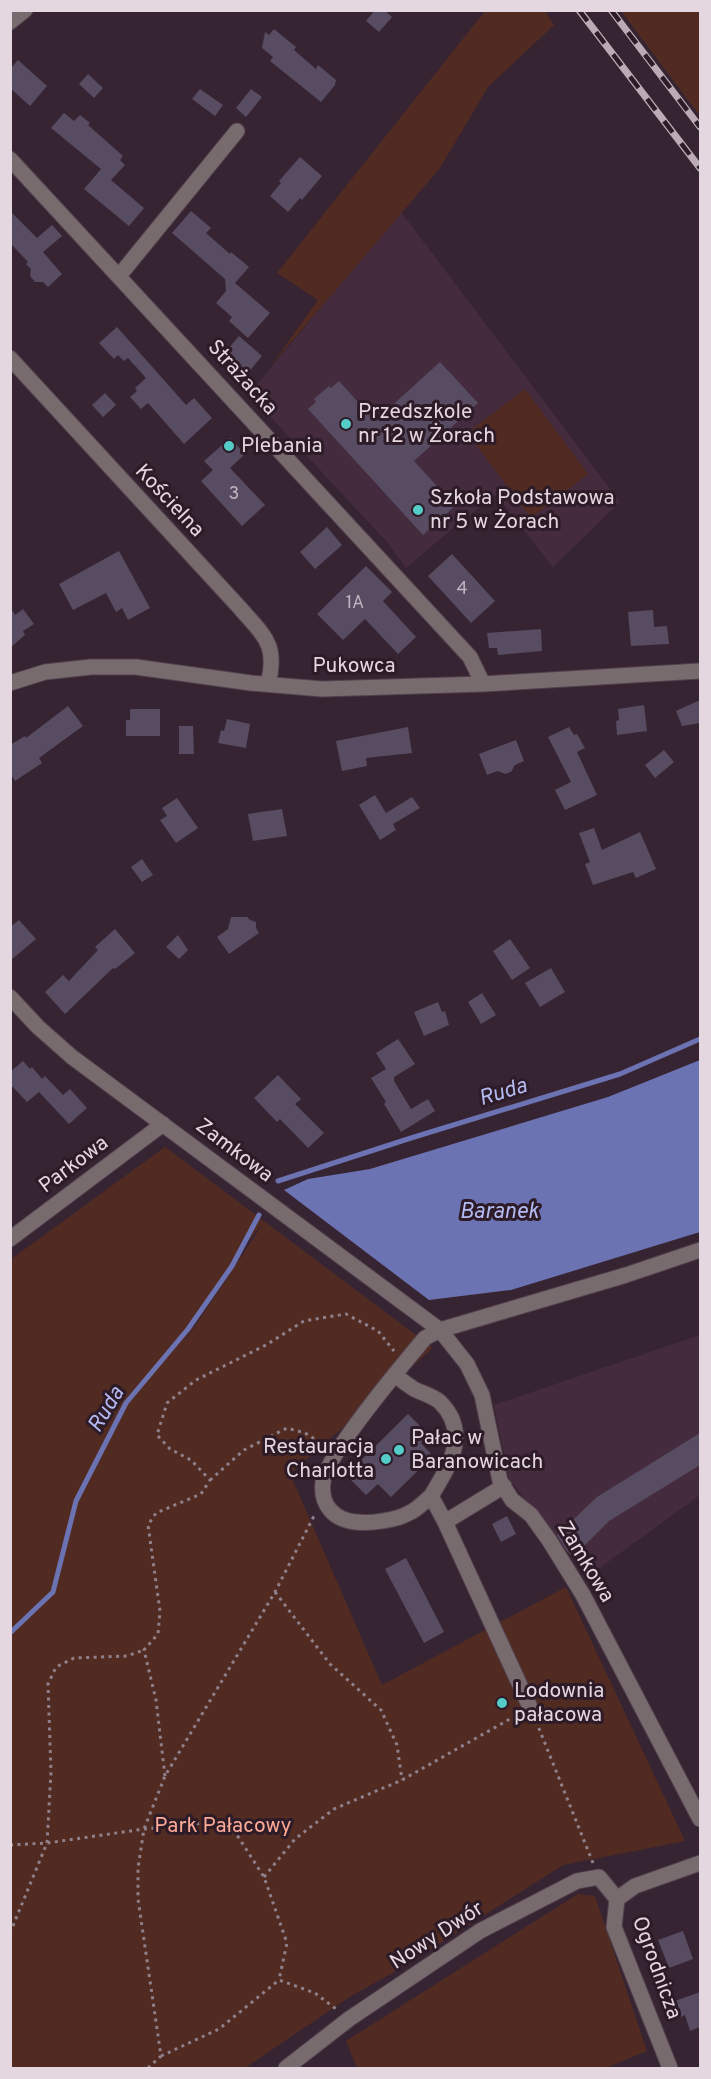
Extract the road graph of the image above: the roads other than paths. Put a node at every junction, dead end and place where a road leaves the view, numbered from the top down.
1 (26, 10) edge
2 (10, 22) edge
3 (237, 131) dead end
4 (10, 159) edge
5 (119, 276) junction
6 (10, 358) edge
7 (700, 671) edge
8 (10, 683) edge
9 (268, 684) junction
10 (483, 684) junction
11 (10, 997) edge
12 (163, 1124) junction
13 (14, 1230) edge
14 (700, 1250) edge
15 (440, 1330) junction
16 (399, 1370) junction
17 (504, 1486) junction
18 (431, 1496) junction
19 (445, 1522) junction
20 (530, 1707) road end
21 (700, 1819) edge
22 (700, 1863) edge
23 (617, 1899) junction
24 (286, 2068) edge
25 (670, 2068) edge

1 - 2 street
3 - 5 street
4 - 5 street, Strażacka
5 - 10 street, Strażacka
6 - 9 street, Kościelna
7 - 10 street, Pukowca
8 - 9 street, Pukowca
9 - 10 street, Pukowca
11 - 12 street, Zamkowa
12 - 13 street, Parkowa
12 - 15 street, Zamkowa
14 - 15 street
15 - 16 street
15 - 17 street, Zamkowa
16 - 18 street
16 - 18 street
17 - 19 street
17 - 21 street, Zamkowa
18 - 19 street
19 - 20 street
22 - 23 street, Ogrodnicza
23 - 24 street, Nowy Dwór
23 - 25 street, Ogrodnicza

